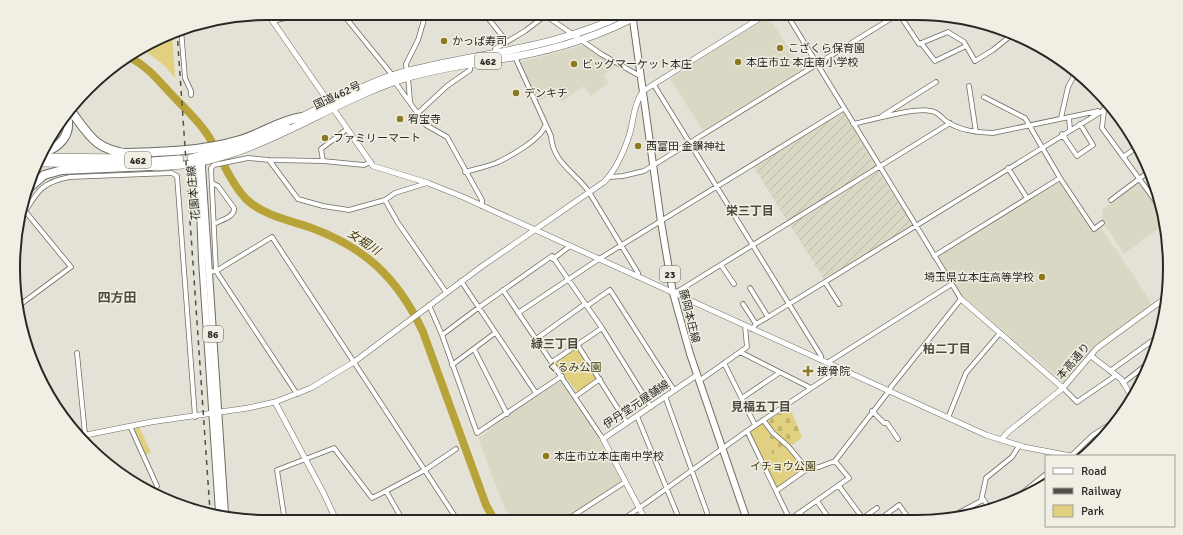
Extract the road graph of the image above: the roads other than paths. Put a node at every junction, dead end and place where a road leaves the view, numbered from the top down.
1 (277, 20) edge
2 (348, 20) edge
3 (424, 20) edge
4 (490, 20) edge
5 (536, 20) edge
6 (609, 20) edge
7 (624, 20) edge
8 (633, 20) edge
9 (757, 20) edge
10 (790, 20) edge
11 (888, 20) edge
12 (904, 20) edge
13 (273, 21) joint
14 (554, 21) edge
15 (573, 35) junction
16 (182, 36) edge
17 (1008, 38) edge
18 (580, 39) junction
19 (507, 42) junction
20 (921, 43) junction
21 (966, 46) junction
22 (497, 54) junction
23 (515, 56) junction
24 (471, 64) junction
25 (816, 64) junction
26 (408, 74) junction
27 (640, 76) junction
28 (1074, 77) edge
29 (394, 79) junction
30 (936, 82) dead end
31 (654, 85) junction
32 (969, 86) dead end
33 (643, 91) junction
34 (190, 95) dead end
35 (984, 97) dead end
36 (410, 101) junction
37 (331, 106) junction
38 (843, 109) junction
39 (1104, 110) junction
40 (418, 113) junction
41 (73, 114) edge
42 (302, 117) joint
43 (1069, 117) junction
44 (1062, 118) junction
45 (878, 119) junction
46 (67, 122) edge
47 (950, 123) junction
48 (853, 124) junction
49 (1080, 124) junction
50 (1028, 125) junction
51 (545, 126) junction
52 (347, 129) junction
53 (1070, 130) junction
54 (976, 132) junction
55 (1062, 134) junction
56 (690, 143) junction
57 (1041, 148) junction
58 (50, 150) edge
59 (1133, 150) edge
60 (230, 151) junction
61 (125, 153) junction
62 (210, 156) junction
63 (46, 157) edge
64 (1123, 157) junction
65 (199, 160) junction
66 (270, 160) junction
67 (323, 160) junction
68 (371, 162) junction
69 (44, 163) edge
70 (654, 165) junction
71 (151, 166) junction
72 (880, 167) junction
73 (1008, 168) junction
74 (465, 172) junction
75 (1145, 174) edge
76 (610, 177) junction
77 (1060, 178) junction
78 (1139, 178) junction
79 (35, 183) edge
80 (428, 183) junction
81 (214, 184) dead end
82 (718, 187) junction
83 (589, 192) junction
84 (1027, 198) junction
85 (1153, 198) edge
86 (385, 200) junction
87 (1111, 200) dead end
88 (482, 206) junction
89 (27, 208) edge
90 (26, 212) edge
91 (661, 222) junction
92 (1102, 223) dead end
93 (214, 224) junction
94 (916, 226) junction
95 (533, 230) junction
96 (753, 245) junction
97 (570, 246) junction
98 (621, 246) junction
99 (934, 256) junction
100 (553, 258) junction
101 (599, 259) junction
102 (721, 265) junction
103 (216, 271) junction
104 (208, 272) junction
105 (638, 277) junction
106 (569, 280) junction
107 (461, 281) junction
108 (825, 282) junction
109 (734, 284) dead end
110 (952, 284) junction
111 (750, 288) dead end
112 (503, 290) junction
113 (446, 292) junction
114 (673, 293) junction
115 (961, 299) junction
116 (1161, 301) edge
117 (22, 302) edge
118 (789, 303) junction
119 (744, 304) dead end
120 (839, 304) dead end
121 (429, 305) junction
122 (586, 305) junction
123 (478, 308) junction
124 (518, 313) junction
125 (768, 317) junction
126 (745, 326) junction
127 (754, 326) junction
128 (602, 328) junction
129 (495, 333) junction
130 (1000, 333) junction
131 (442, 336) junction
132 (536, 339) junction
133 (1152, 341) edge
134 (577, 344) junction
135 (474, 349) junction
136 (740, 352) junction
137 (77, 353) dead end
138 (1091, 356) junction
139 (821, 360) junction
140 (354, 362) junction
141 (552, 362) junction
142 (724, 363) junction
143 (827, 363) junction
144 (452, 365) junction
145 (840, 369) junction
146 (1141, 369) edge
147 (1110, 371) junction
148 (779, 373) junction
149 (562, 376) junction
150 (1115, 376) junction
151 (698, 378) junction
152 (600, 379) junction
153 (1123, 383) junction
154 (811, 388) junction
155 (1063, 388) junction
156 (674, 390) junction
157 (889, 391) junction
158 (1129, 392) edge
159 (297, 394) junction
160 (536, 394) junction
161 (576, 396) junction
162 (665, 396) junction
163 (742, 398) junction
164 (275, 402) junction
165 (651, 407) junction
166 (872, 411) junction
167 (220, 414) junction
168 (507, 414) junction
169 (213, 415) junction
170 (637, 416) junction
171 (195, 417) junction
172 (948, 418) junction
173 (764, 421) junction
174 (627, 423) junction
175 (755, 425) junction
176 (130, 426) junction
177 (1104, 428) edge
178 (746, 431) junction
179 (83, 433) edge
180 (84, 435) edge
181 (603, 439) junction
182 (898, 439) dead end
183 (1001, 440) junction
184 (1018, 446) junction
185 (722, 448) junction
186 (456, 449) dead end
187 (1063, 455) edge
188 (1069, 455) edge
189 (305, 459) junction
190 (835, 461) junction
191 (692, 469) junction
192 (807, 469) junction
193 (424, 470) junction
194 (1045, 475) edge
195 (624, 482) junction
196 (1032, 485) edge
197 (158, 486) dead end
198 (839, 486) junction
199 (666, 489) junction
200 (386, 491) junction
201 (776, 491) junction
202 (983, 499) junction
203 (817, 501) junction
204 (987, 505) edge
205 (640, 508) junction
206 (877, 508) dead end
207 (220, 510) edge
208 (964, 510) edge
209 (225, 511) edge
210 (800, 513) joint
211 (284, 515) edge
212 (333, 515) edge
213 (400, 515) edge
214 (454, 515) edge
215 (574, 515) edge
216 (630, 515) edge
217 (643, 515) edge
218 (677, 515) edge
219 (708, 515) edge
220 (745, 515) edge
221 (788, 515) edge
222 (797, 515) edge
223 (827, 515) edge
224 (860, 515) edge
225 (868, 515) edge
226 (886, 515) edge
227 (906, 515) edge

1 - 13 street
2 - 29 street
3 - 26 street
4 - 19 street
5 - 19 street
6 - 15 highway, 国道462号 / 462
7 - 18 highway, 国道462号 / 462
8 - 27 main road, 藤岡本庄線 / 23
9 - 31 street
10 - 25 street
11 - 25 street
12 - 20 street
13 - 37 street
14 - 15 street
15 - 18 street
15 - 22 highway, 国道462号 / 462
16 - 34 street
17 - 21 street
18 - 23 highway, 国道462号 / 462
18 - 27 street
19 - 22 street
20 - 21 street
20 - 21 street
22 - 26 highway, 国道462号 / 462
23 - 24 highway, 国道462号 / 462
23 - 51 street
24 - 26 highway, 国道462号 / 462
24 - 40 street
25 - 38 street
25 - 56 street
26 - 29 highway, 国道462号 / 462
26 - 36 street
27 - 33 main road, 藤岡本庄線 / 23
28 - 44 street
29 - 36 street
29 - 37 highway, 国道462号 / 462
30 - 45 street
31 - 33 street
31 - 56 street
32 - 54 street
33 - 70 main road, 藤岡本庄線 / 23
33 - 76 street
35 - 50 street
36 - 40 street
37 - 42 highway, 国道462号 / 462
37 - 52 street
37 - 60 highway, 国道462号 / 462
38 - 48 street
38 - 82 street
39 - 43 street
39 - 49 street
39 - 64 street
40 - 74 street
41 - 61 highway
42 - 60 highway
43 - 44 street
43 - 53 street
44 - 50 street
45 - 47 street
45 - 48 street
46 - 58 highway
47 - 54 street
47 - 72 street
48 - 72 street
49 - 53 street
49 - 55 street
50 - 54 street
50 - 57 street
51 - 74 street
51 - 83 street
52 - 67 street
52 - 68 street
53 - 55 street
55 - 57 street
56 - 70 street
56 - 82 street
57 - 73 street
57 - 77 street
59 - 64 street
60 - 62 highway
60 - 62 highway, 国道462号 / 462
60 - 66 street
61 - 62 highway
61 - 65 highway
62 - 65 highway, 国道462号 / 462
62 - 93 street
63 - 65 highway, 国道462号 / 462
64 - 78 street
65 - 71 highway, 国道462号 / 462
65 - 104 main road, 花園本庄線 / 86
65 - 169 main road, 花園本庄線 / 86
66 - 67 street
66 - 86 street
67 - 68 street
68 - 80 street
69 - 71 highway, 国道462号 / 462
70 - 76 street
70 - 91 main road, 藤岡本庄線 / 23
71 - 79 highway
72 - 94 street
72 - 96 street
73 - 84 street
73 - 94 street
74 - 88 street
75 - 78 street
76 - 83 street
77 - 84 street
77 - 92 street
78 - 85 street
78 - 87 street
80 - 86 street
80 - 88 street
81 - 93 street
82 - 91 street
82 - 96 street
83 - 95 street
83 - 98 street
84 - 99 street
86 - 113 street
88 - 95 street
89 - 171 street
90 - 117 street
91 - 98 street
91 - 114 main road, 藤岡本庄線 / 23
93 - 103 street
94 - 99 street
94 - 108 street
95 - 97 street
95 - 107 street
96 - 102 street
96 - 118 street
97 - 100 street
97 - 101 street
98 - 101 street
98 - 105 street
99 - 110 street
100 - 106 street
100 - 112 street
101 - 105 street
101 - 106 street
102 - 109 street
102 - 114 street
103 - 104 street
103 - 140 street
103 - 159 street
104 - 167 main road, 花園本庄線 / 86
105 - 114 street
106 - 122 street
106 - 124 street
107 - 113 street
107 - 123 street
108 - 118 street
108 - 120 street
110 - 115 street
110 - 143 street
111 - 125 street
112 - 123 street
112 - 124 street
113 - 121 street
114 - 126 street
114 - 151 main road, 藤岡本庄線 / 23
115 - 130 street
115 - 157 street
116 - 138 street, 本高通り
118 - 125 street
118 - 139 street
119 - 127 street
121 - 131 street
121 - 140 street
122 - 128 street
122 - 132 street
122 - 156 street
123 - 129 street
123 - 131 street
124 - 132 street
125 - 127 street
126 - 127 street
126 - 136 street
127 - 139 street
128 - 134 street
128 - 165 street
129 - 135 street
129 - 160 street
130 - 155 street
130 - 172 street
131 - 144 street
132 - 141 street
133 - 147 street
134 - 141 street
134 - 152 street
135 - 144 street
135 - 168 street
136 - 142 street
136 - 148 street
137 - 179 street
138 - 147 street
138 - 155 street, 本高通り
139 - 143 street
140 - 159 street
140 - 193 street
141 - 149 street
142 - 151 street
142 - 163 street
143 - 145 street
144 - 168 street
145 - 154 street
145 - 157 street
146 - 153 street
147 - 150 street
148 - 154 street
148 - 163 street
149 - 160 street
149 - 161 street
150 - 153 street
150 - 155 street
151 - 156 street, 伊丹堂元屋舗線
151 - 185 main road, 藤岡本庄線 / 23
152 - 161 street
152 - 174 street
153 - 158 street
154 - 173 street
155 - 183 street, 本高通り
156 - 162 street, 伊丹堂元屋舗線
157 - 166 street
157 - 172 street
159 - 164 street
160 - 168 street
161 - 181 street
162 - 165 street, 伊丹堂元屋舗線
162 - 191 street
163 - 175 street
164 - 167 street
164 - 189 street
165 - 170 street, 伊丹堂元屋舗線
166 - 182 street
166 - 190 street
167 - 169 street
167 - 209 main road, 花園本庄線 / 86
169 - 171 street
169 - 207 main road, 花園本庄線 / 86
170 - 174 street, 伊丹堂元屋舗線
170 - 199 street
171 - 176 street
172 - 183 street
173 - 175 street
173 - 192 street
174 - 181 street, 伊丹堂元屋舗線
175 - 178 street
176 - 180 street
176 - 197 street
177 - 188 street
178 - 185 street
178 - 201 street
181 - 195 street, 伊丹堂元屋舗線
183 - 184 street
184 - 187 street
184 - 202 street
185 - 191 street
185 - 220 main road, 藤岡本庄線 / 23
186 - 193 street
189 - 200 street
189 - 211 street
189 - 212 street
190 - 192 street
190 - 198 street
191 - 199 street
191 - 219 street
192 - 201 street
193 - 200 street
193 - 214 street
194 - 196 street
195 - 205 street, 伊丹堂元屋舗線
195 - 215 street
198 - 203 street
198 - 224 street
199 - 205 street
199 - 218 street
200 - 213 street
201 - 221 street
202 - 204 street
202 - 208 street
203 - 210 street
203 - 223 street
205 - 216 street
205 - 217 street, 伊丹堂元屋舗線
206 - 225 street
210 - 222 street
226 - 227 street

